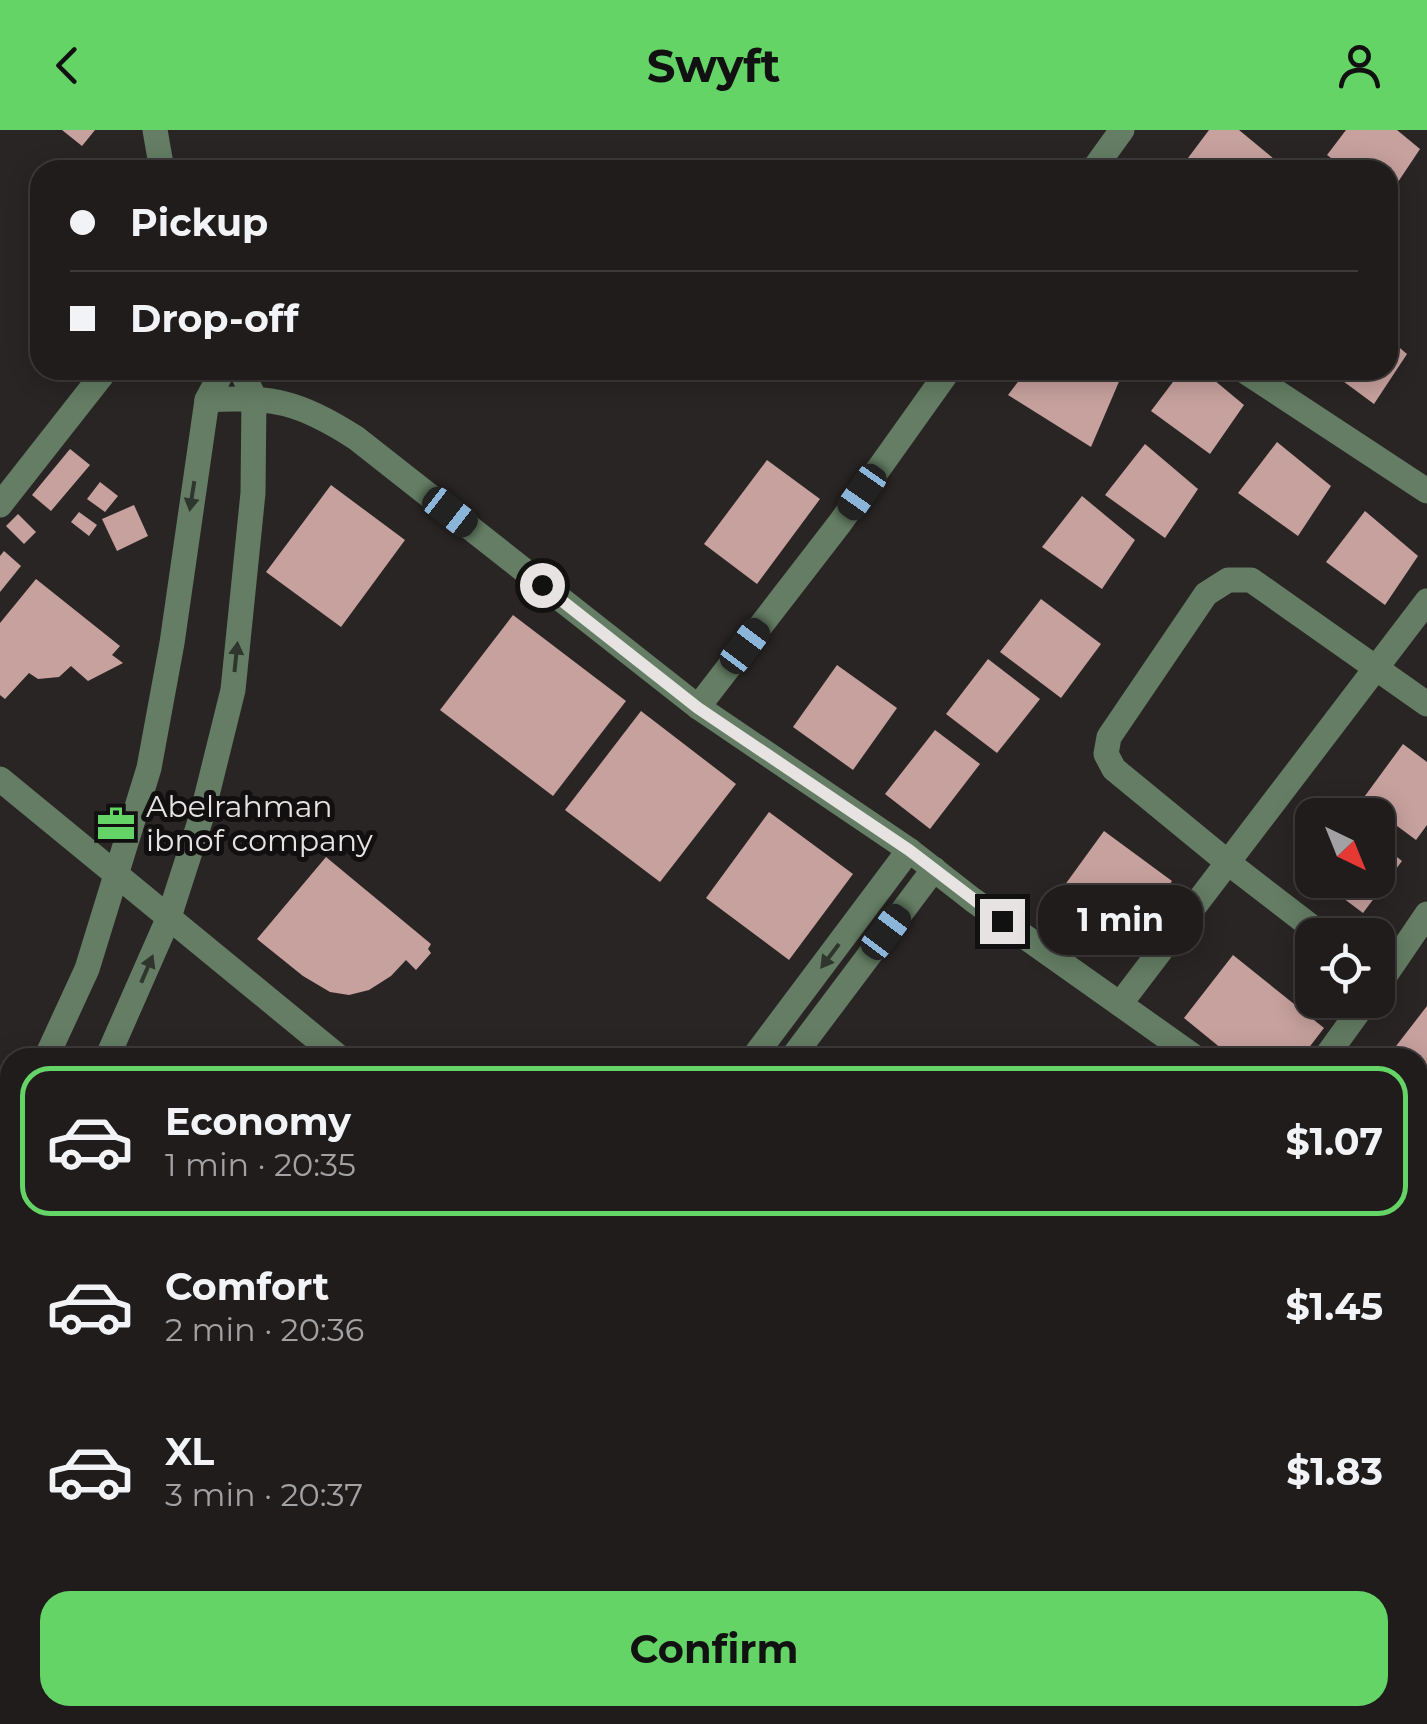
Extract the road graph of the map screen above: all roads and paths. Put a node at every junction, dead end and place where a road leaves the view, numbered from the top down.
1 (155, 130) edge
2 (1122, 130) edge
3 (160, 160) edge
4 (1100, 160) edge
5 (98, 380) edge
6 (218, 380) edge
7 (246, 380) edge
8 (942, 380) edge
9 (1258, 380) edge
10 (254, 397) junction
11 (207, 400) junction
12 (1427, 492) edge
13 (0, 505) edge
14 (1427, 600) edge
15 (1375, 668) junction
16 (1427, 704) edge
17 (698, 708) junction
18 (0, 779) edge
19 (909, 850) junction
20 (1226, 862) junction
21 (934, 868) junction
22 (118, 873) junction
23 (1427, 914) edge
24 (169, 916) junction
25 (1300, 918) edge
26 (1395, 959) edge
27 (1120, 1004) junction
28 (1353, 1018) edge
29 (51, 1048) edge
30 (111, 1048) edge
31 (328, 1048) edge
32 (760, 1048) edge
33 (799, 1048) edge
34 (1182, 1048) edge
35 (1332, 1048) edge

1 - 3 street
2 - 4 street
5 - 13 street
6 - 11 street
7 - 10 street
8 - 17 street
9 - 12 street
10 - 11 street
10 - 17 street
24 -> 10 street
11 -> 22 street
14 - 15 street
15 - 16 street
15 - 20 street
15 - 20 street
17 - 19 street
18 - 22 street
19 - 21 street
19 -> 32 street
20 - 25 street
20 - 27 street
21 - 27 street
21 - 33 street
22 - 24 street
22 - 29 street
23 - 26 street
30 -> 24 street
24 - 31 street
27 - 34 street
28 - 35 street

